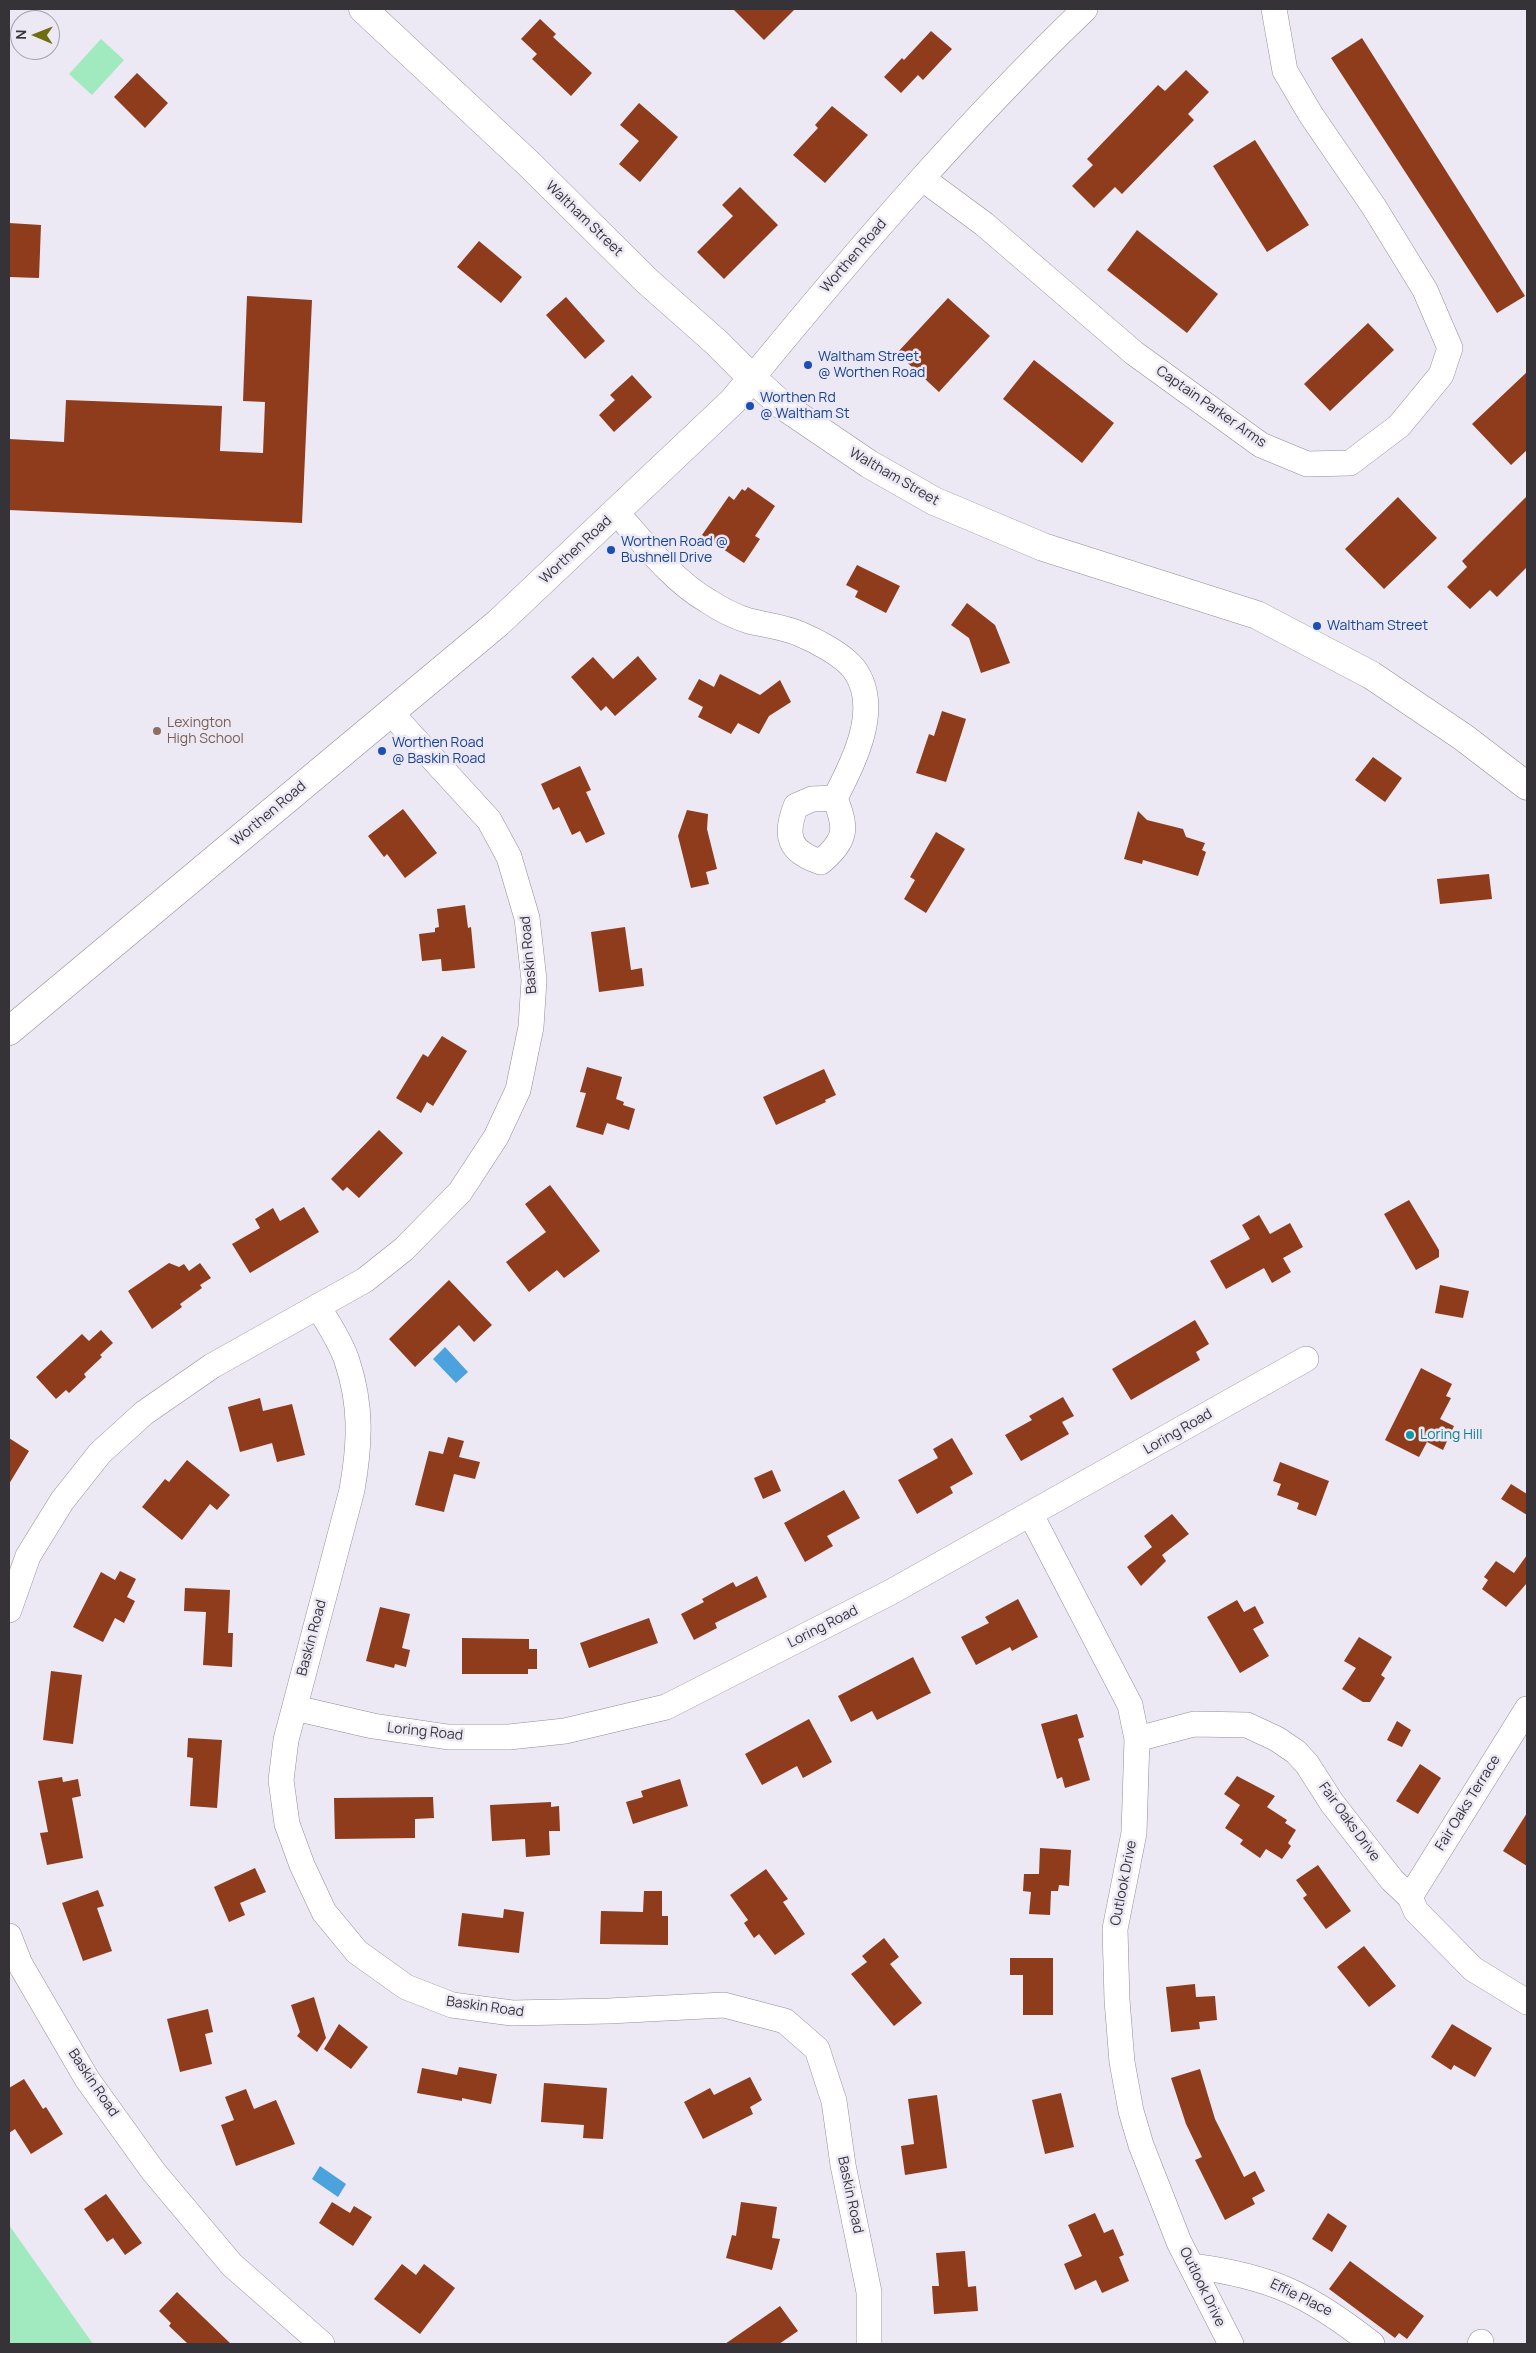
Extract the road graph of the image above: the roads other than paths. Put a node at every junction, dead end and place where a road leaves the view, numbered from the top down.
1 (363, 9) edge
2 (1085, 9) edge
3 (1274, 9) edge
4 (923, 179) junction
5 (752, 378) junction
6 (616, 512) junction
7 (391, 712) junction
8 (1527, 786) edge
9 (835, 798) dead end
10 (9, 1031) edge
11 (318, 1306) junction
12 (1306, 1359) dead end
13 (1031, 1515) junction
14 (9, 1610) edge
15 (295, 1708) junction
16 (1527, 1709) edge
17 (1137, 1739) junction
18 (1410, 1897) junction
19 (9, 1936) edge
20 (1527, 2002) edge
21 (1191, 2266) junction
22 (322, 2344) edge
23 (869, 2344) edge
24 (1231, 2344) edge
25 (1372, 2344) edge

1 - 5 main road, Waltham Street
2 - 4 street, Worthen Road
3 - 4 street, Captain Parker Arms
4 - 5 street, Worthen Road
5 - 6 main road, Worthen Road
5 - 8 main road, Waltham Street
6 - 7 main road, Worthen Road
6 - 9 street
7 - 10 main road, Worthen Road
7 - 11 street, Baskin Road
11 - 14 street, Baskin Road
11 - 15 street, Baskin Road
12 - 13 street, Loring Road
13 - 15 street, Loring Road
13 - 17 street, Outlook Drive
15 - 23 street, Baskin Road
16 - 18 street, Fair Oaks Terrace
17 - 18 street, Fair Oaks Drive
17 - 21 street, Outlook Drive
18 - 20 street, Fair Oaks Drive
19 - 22 street, Baskin Road
21 - 24 street, Outlook Drive
21 - 25 street, Effie Place

